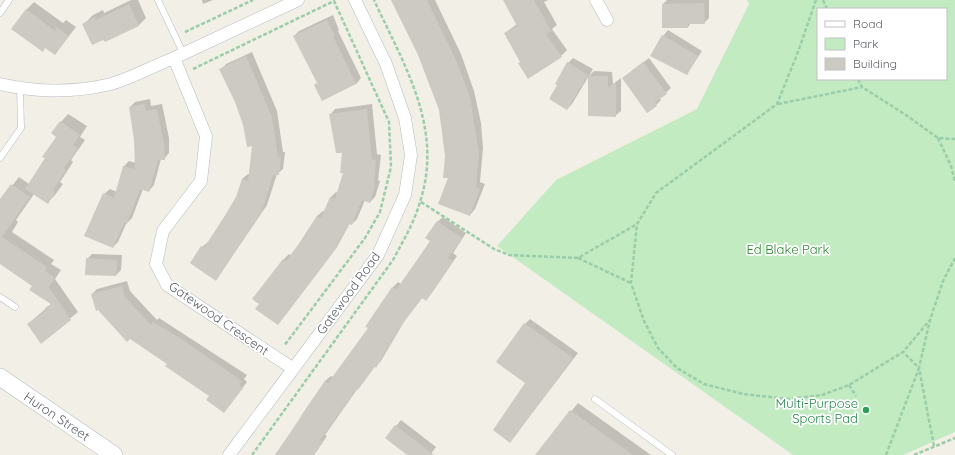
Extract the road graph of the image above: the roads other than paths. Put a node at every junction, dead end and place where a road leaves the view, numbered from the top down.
1 (9, 0) edge
2 (158, 0) edge
3 (298, 0) edge
4 (355, 0) edge
5 (596, 0) edge
6 (0, 13) edge
7 (607, 20) dead end
8 (179, 56) junction
9 (0, 84) edge
10 (20, 88) junction
11 (0, 158) edge
12 (0, 297) edge
13 (15, 307) dead end
14 (292, 368) junction
15 (0, 377) edge
16 (595, 399) dead end
17 (114, 455) edge
18 (229, 455) edge
19 (672, 455) edge

1 - 6 lane
2 - 8 lane
3 - 8 street
4 - 14 street, Gatewood Road
5 - 7 street
8 - 10 street
8 - 14 street, Gatewood Crescent
9 - 10 street
10 - 11 lane
12 - 13 lane
14 - 18 street, Gatewood Road
15 - 17 main road, Huron Street
16 - 19 lane

